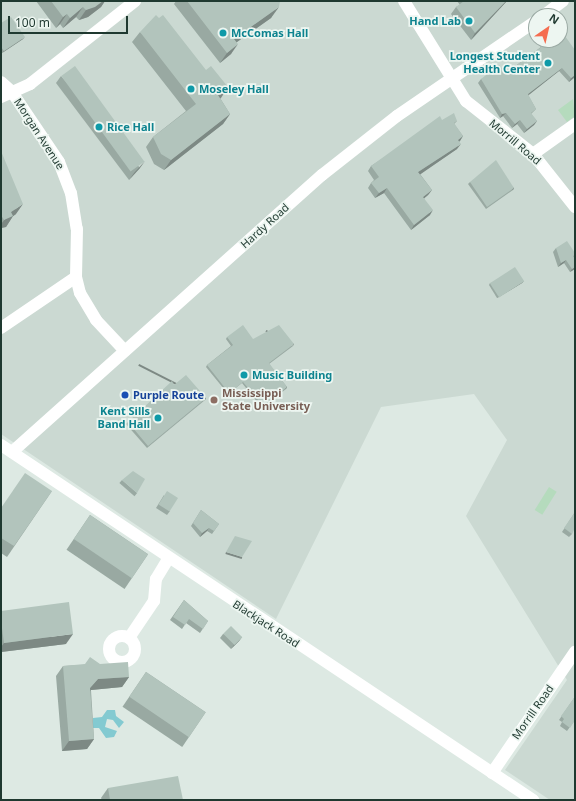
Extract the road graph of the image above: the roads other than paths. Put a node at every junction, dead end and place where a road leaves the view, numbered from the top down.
1 (135, 1) edge
2 (404, 1) edge
3 (563, 1) edge
4 (554, 8) edge
5 (528, 27) edge
6 (451, 81) junction
7 (1, 82) edge
8 (7, 94) edge
9 (575, 124) edge
10 (533, 154) junction
11 (575, 207) edge
12 (76, 277) junction
13 (1, 328) edge
14 (125, 351) junction
15 (1, 445) edge
16 (12, 452) junction
17 (168, 559) junction
18 (129, 638) dead end
19 (575, 652) edge
20 (492, 773) junction
21 (534, 800) edge

1 - 8 street
2 - 6 street, Morrill Road
3 - 4 street
5 - 6 street, Hardy Road
6 - 10 street, Morrill Road
6 - 14 street, Hardy Road
7 - 8 street, Morgan Avenue
8 - 12 street, Morgan Avenue
9 - 10 street
10 - 11 street, Morrill Road
12 - 13 street
12 - 14 street, Morgan Avenue
14 - 16 street, Hardy Road
15 - 16 street, Blackjack Road
16 - 17 street, Blackjack Road
17 - 18 street
17 - 20 street, Blackjack Road
19 - 20 street, Morrill Road
20 - 21 street, Blackjack Road

